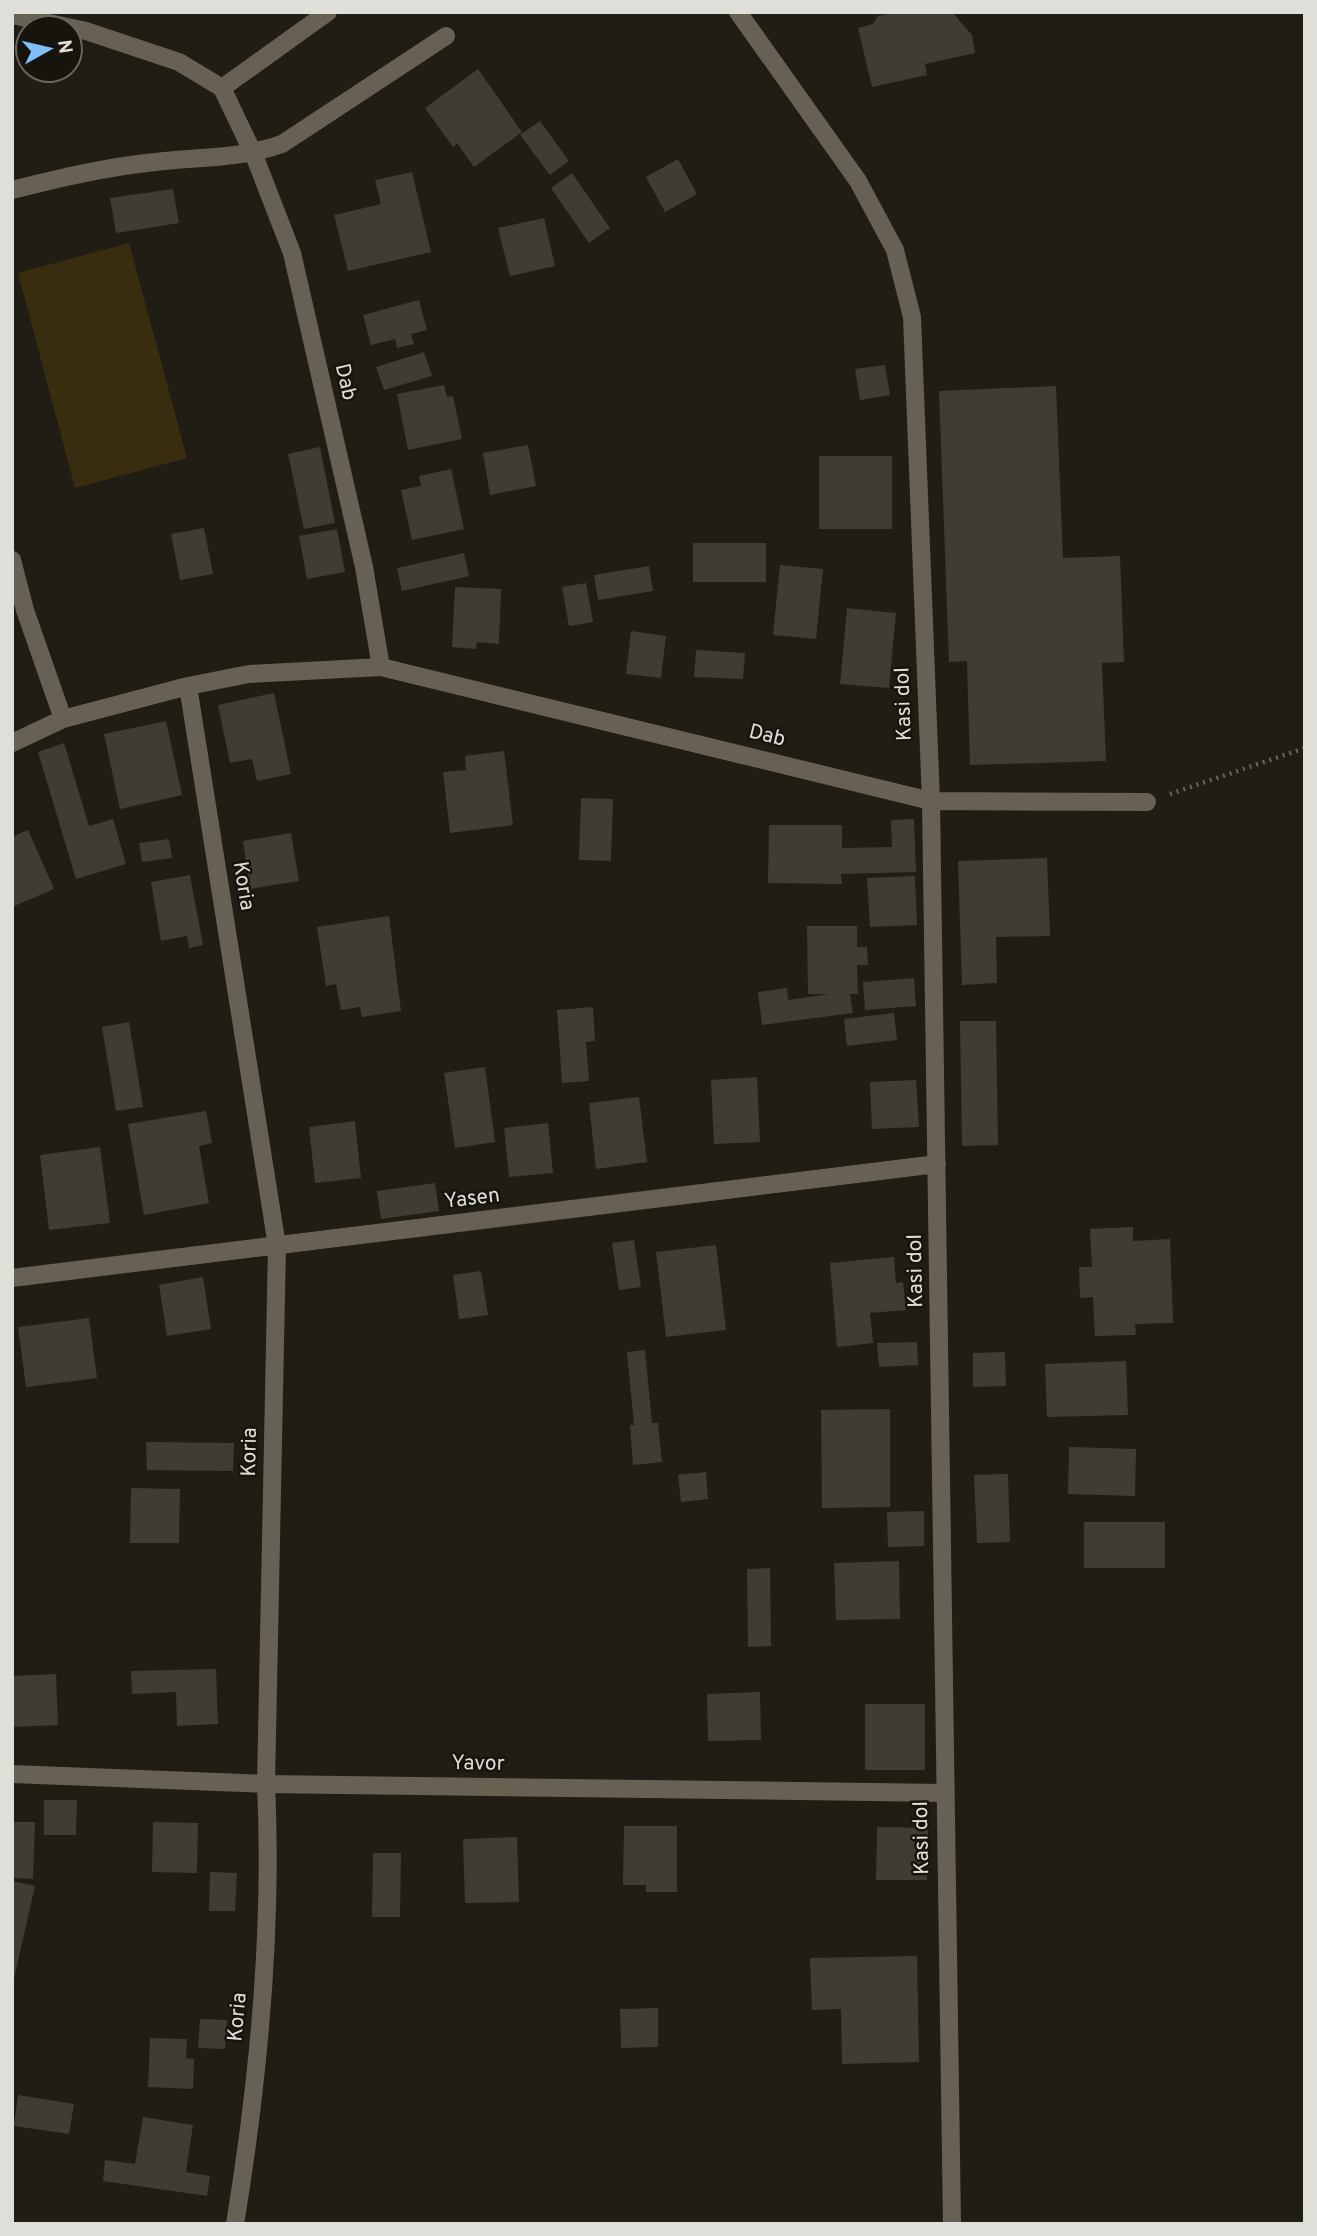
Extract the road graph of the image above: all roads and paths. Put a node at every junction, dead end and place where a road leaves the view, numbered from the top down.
1 (328, 12) edge
2 (738, 12) edge
3 (12, 15) edge
4 (446, 36) dead end
5 (222, 88) junction
6 (254, 155) junction
7 (12, 190) edge
8 (12, 560) edge
9 (381, 667) junction
10 (188, 686) junction
11 (63, 719) junction
12 (12, 743) edge
13 (1305, 748) edge
14 (930, 801) junction
15 (1147, 802) joint
16 (937, 1164) junction
17 (277, 1246) junction
18 (12, 1278) edge
19 (12, 1774) edge
20 (266, 1784) junction
21 (943, 1793) junction
22 (235, 2224) edge
23 (952, 2224) edge

1 - 5 street
2 - 14 street, Kasi dol
3 - 5 street
4 - 6 street
5 - 6 street, Dab
6 - 7 street
6 - 9 street, Dab
8 - 11 street
9 - 10 street, Dab
9 - 14 street, Dab
10 - 11 street, Dab
10 - 17 street, Koria
11 - 12 street, Dab
13 - 15 path
14 - 15 street, Dab
14 - 16 street, Kasi dol
16 - 17 street, Yasen
16 - 21 street, Kasi dol
17 - 18 street, Yasen
17 - 20 street, Koria
19 - 20 street, Yavor
20 - 21 street, Yavor
20 - 22 street, Koria
21 - 23 street, Kasi dol

